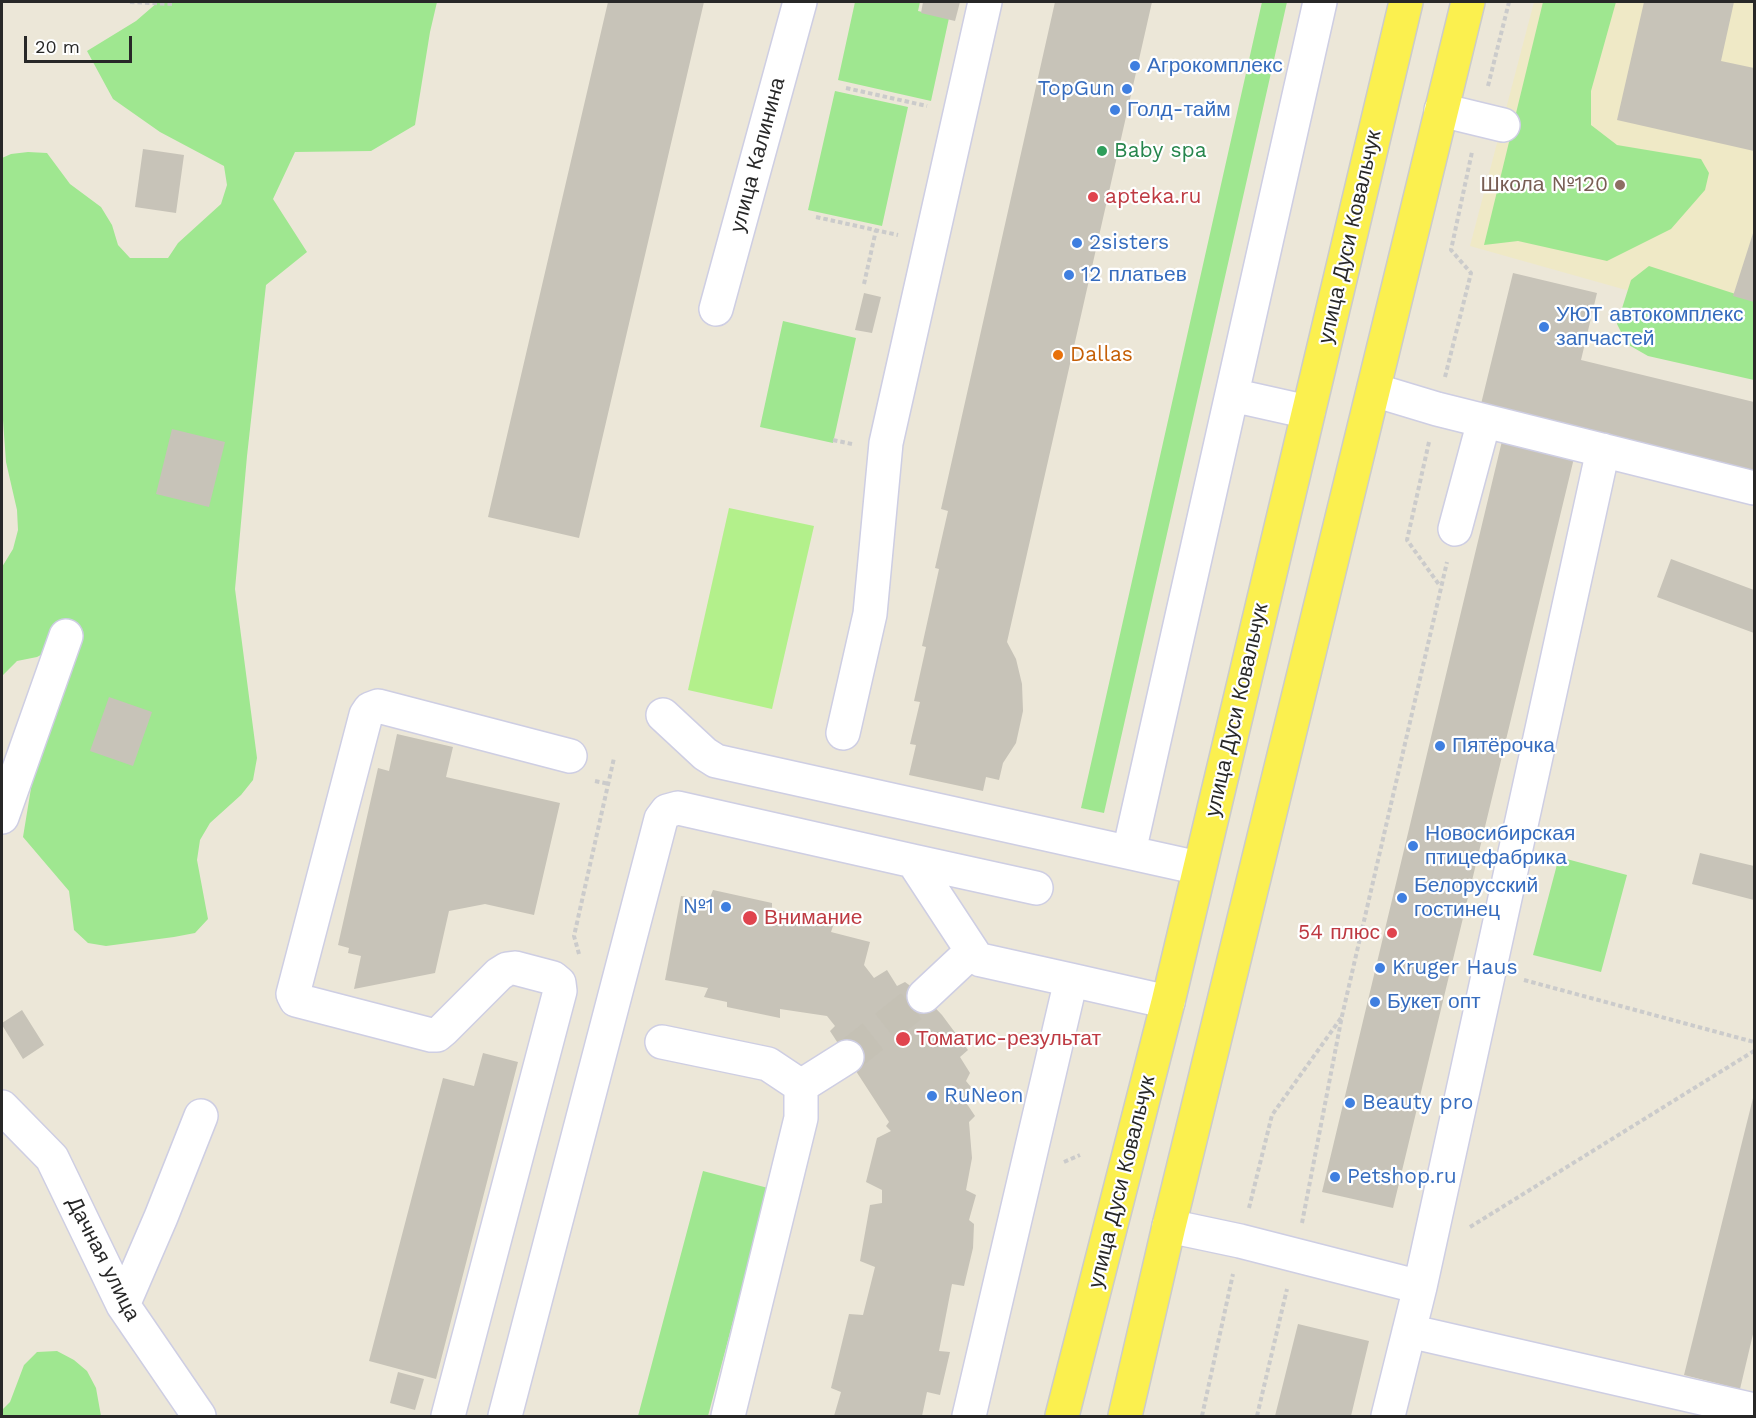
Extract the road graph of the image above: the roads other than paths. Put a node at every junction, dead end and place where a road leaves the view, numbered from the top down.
1 (800, 2) edge
2 (985, 2) edge
3 (1320, 2) edge
4 (1406, 2) edge
5 (1468, 2) edge
6 (1441, 110) junction
7 (1491, 122) road end
8 (716, 309) dead end
9 (1374, 390) junction
10 (1232, 395) junction
11 (1308, 412) junction
12 (1484, 421) junction
13 (1603, 450) junction
14 (1755, 488) edge
15 (1455, 529) road end
16 (66, 636) dead end
17 (663, 715) dead end
18 (843, 733) dead end
19 (570, 756) dead end
20 (2, 817) edge
21 (1129, 852) junction
22 (913, 861) junction
23 (1199, 868) junction
24 (1036, 888) dead end
25 (971, 952) junction
26 (1071, 980) junction
27 (924, 996) tunnel mouth
28 (1168, 1002) junction
29 (662, 1041) dead end
30 (847, 1057) tunnel mouth
31 (801, 1086) junction
32 (2, 1107) edge
33 (201, 1116) dead end
34 (1169, 1226) junction
35 (1420, 1287) junction
36 (123, 1305) junction
37 (1409, 1331) junction
38 (1755, 1410) edge
39 (199, 1416) edge
40 (448, 1416) edge
41 (505, 1416) edge
42 (728, 1416) edge
43 (969, 1416) edge
44 (1062, 1416) edge
45 (1125, 1416) edge
46 (1388, 1416) edge

1 - 8 street, улица Калинина
2 - 18 street
3 - 10 street
4 - 11 main road, улица Дуси Ковальчук
5 - 6 main road
6 - 7 street
6 - 9 main road
9 - 12 street
9 - 34 main road
10 - 11 street
10 - 21 street
11 - 23 main road, улица Дуси Ковальчук
12 - 13 street
12 - 15 street
13 - 14 street
13 - 35 street
16 - 20 street
17 - 21 street
19 - 40 street
21 - 23 street
22 - 24 street
22 - 25 street
22 - 41 street
23 - 28 main road, улица Дуси Ковальчук
25 - 26 street
25 - 27 street
26 - 28 street
26 - 43 street
28 - 44 main road, улица Дуси Ковальчук
29 - 31 street
30 - 31 street
31 - 42 street
32 - 36 street, Дачная улица
33 - 36 street
34 - 35 street
34 - 45 main road
35 - 37 street
36 - 39 street, Дачная улица
37 - 38 street
37 - 46 street

